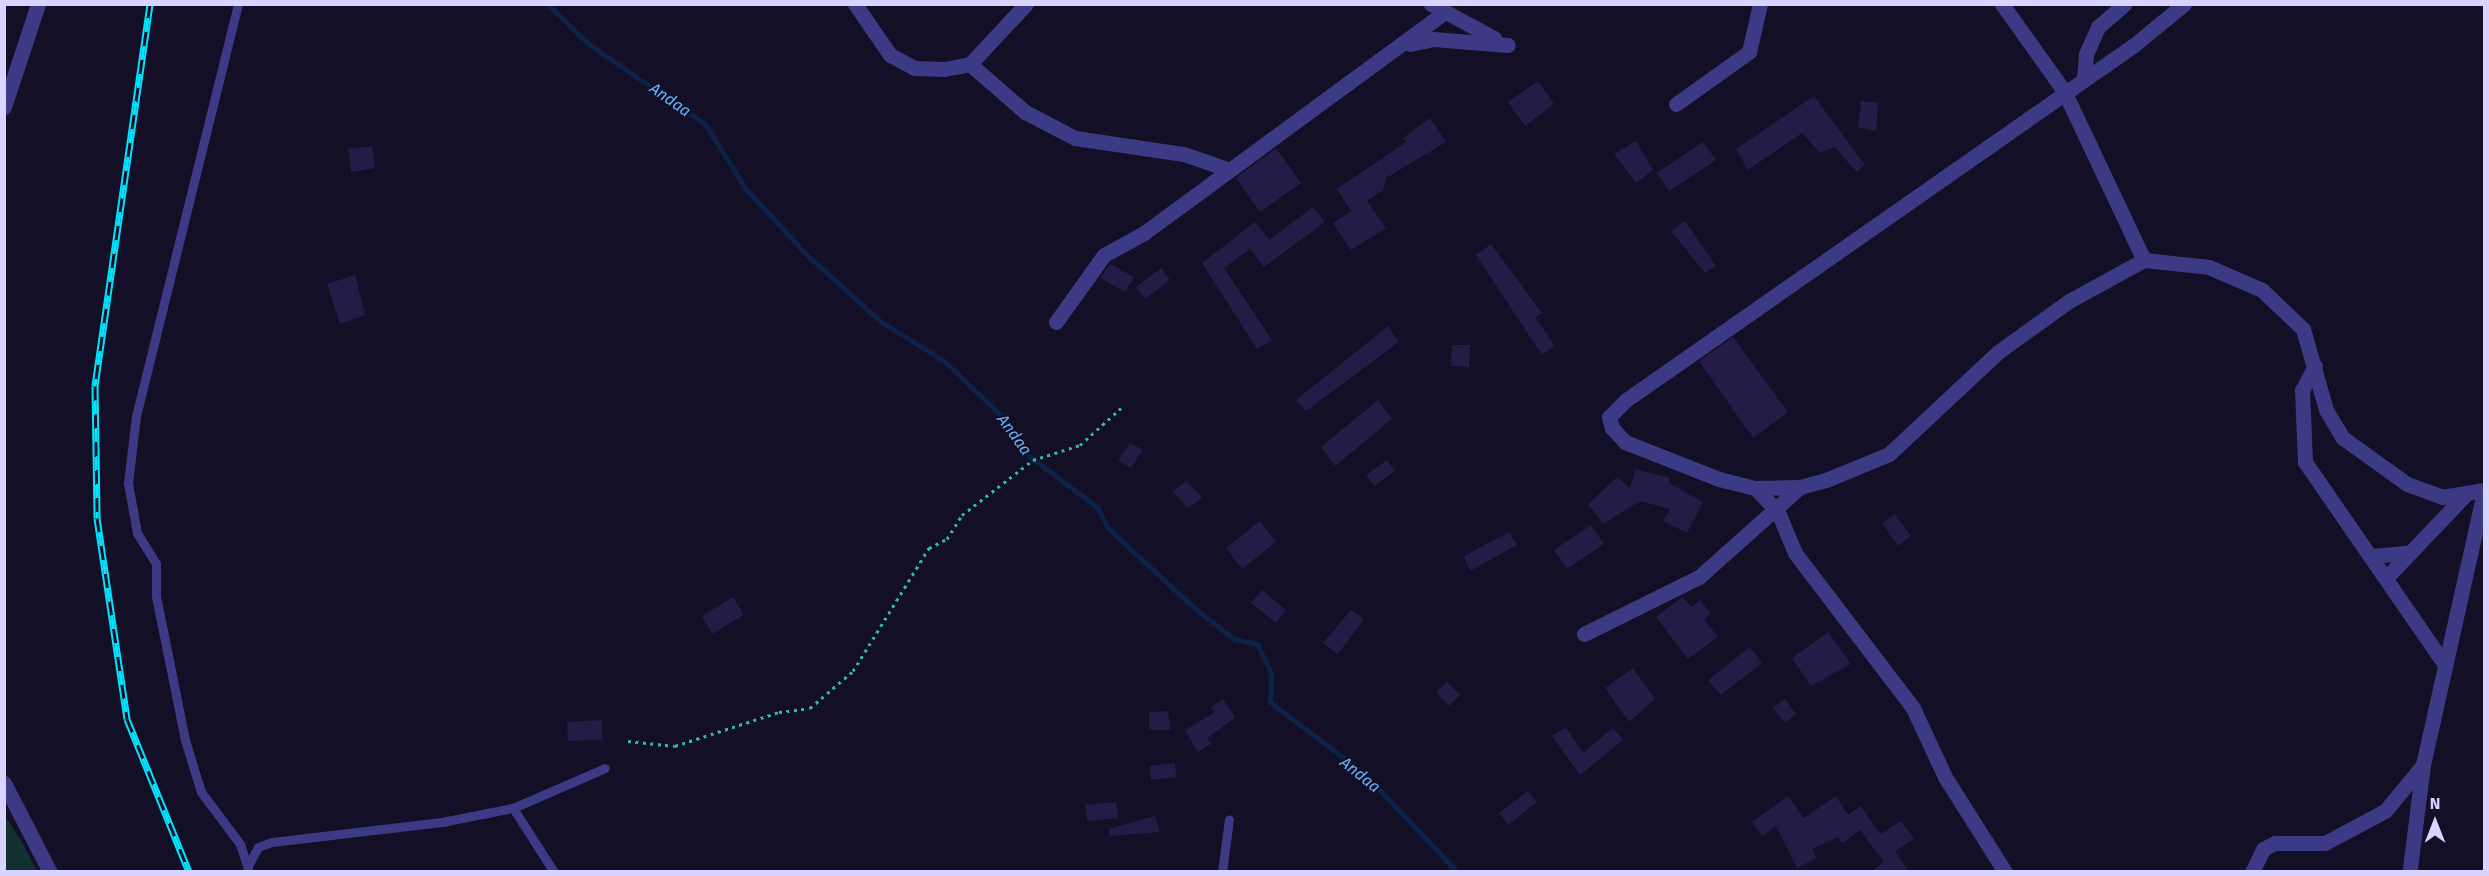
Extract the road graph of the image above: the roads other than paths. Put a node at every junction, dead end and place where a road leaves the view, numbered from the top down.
1 (38, 4) edge
2 (238, 4) edge
3 (855, 4) edge
4 (1026, 4) edge
5 (1760, 4) edge
6 (2002, 4) edge
7 (2124, 4) edge
8 (2184, 4) edge
9 (1437, 9) edge
10 (1406, 45) junction
11 (970, 64) junction
12 (2084, 78) junction
13 (2064, 91) junction
14 (1676, 104) dead end
15 (4, 106) edge
16 (1227, 169) junction
17 (2144, 260) junction
18 (1056, 322) dead end
19 (2314, 366) junction
20 (1800, 487) junction
21 (1755, 488) junction
22 (2484, 490) edge
23 (2467, 493) junction
24 (1778, 512) junction
25 (2408, 553) junction
26 (2371, 556) junction
27 (2386, 578) junction
28 (1584, 634) dead end
29 (2445, 665) junction
30 (2423, 765) junction
31 (605, 768) dead end
32 (4, 783) edge
33 (513, 808) junction
34 (1228, 819) dead end
35 (249, 868) edge
36 (2410, 868) dead end
37 (50, 872) edge
38 (554, 872) edge
39 (1222, 872) edge
40 (2005, 872) edge
41 (2252, 872) edge

1 - 15 street
2 - 35 lane
3 - 11 street
4 - 11 street
5 - 14 street
6 - 13 street
7 - 12 street
8 - 12 street
9 - 10 street
9 - 10 street
10 - 16 street
11 - 16 street
12 - 13 street
13 - 17 street
13 - 21 street
16 - 18 street
17 - 19 street
17 - 20 street
19 - 23 street
19 - 26 street
20 - 21 street
20 - 24 street
21 - 24 street
22 - 23 street
22 - 29 street
23 - 25 street
24 - 28 street
24 - 40 street
25 - 26 street
25 - 27 street
26 - 27 street
27 - 29 street
29 - 30 street
30 - 36 street
30 - 41 street
31 - 33 lane
32 - 37 street
33 - 35 lane
33 - 38 lane
34 - 39 lane

